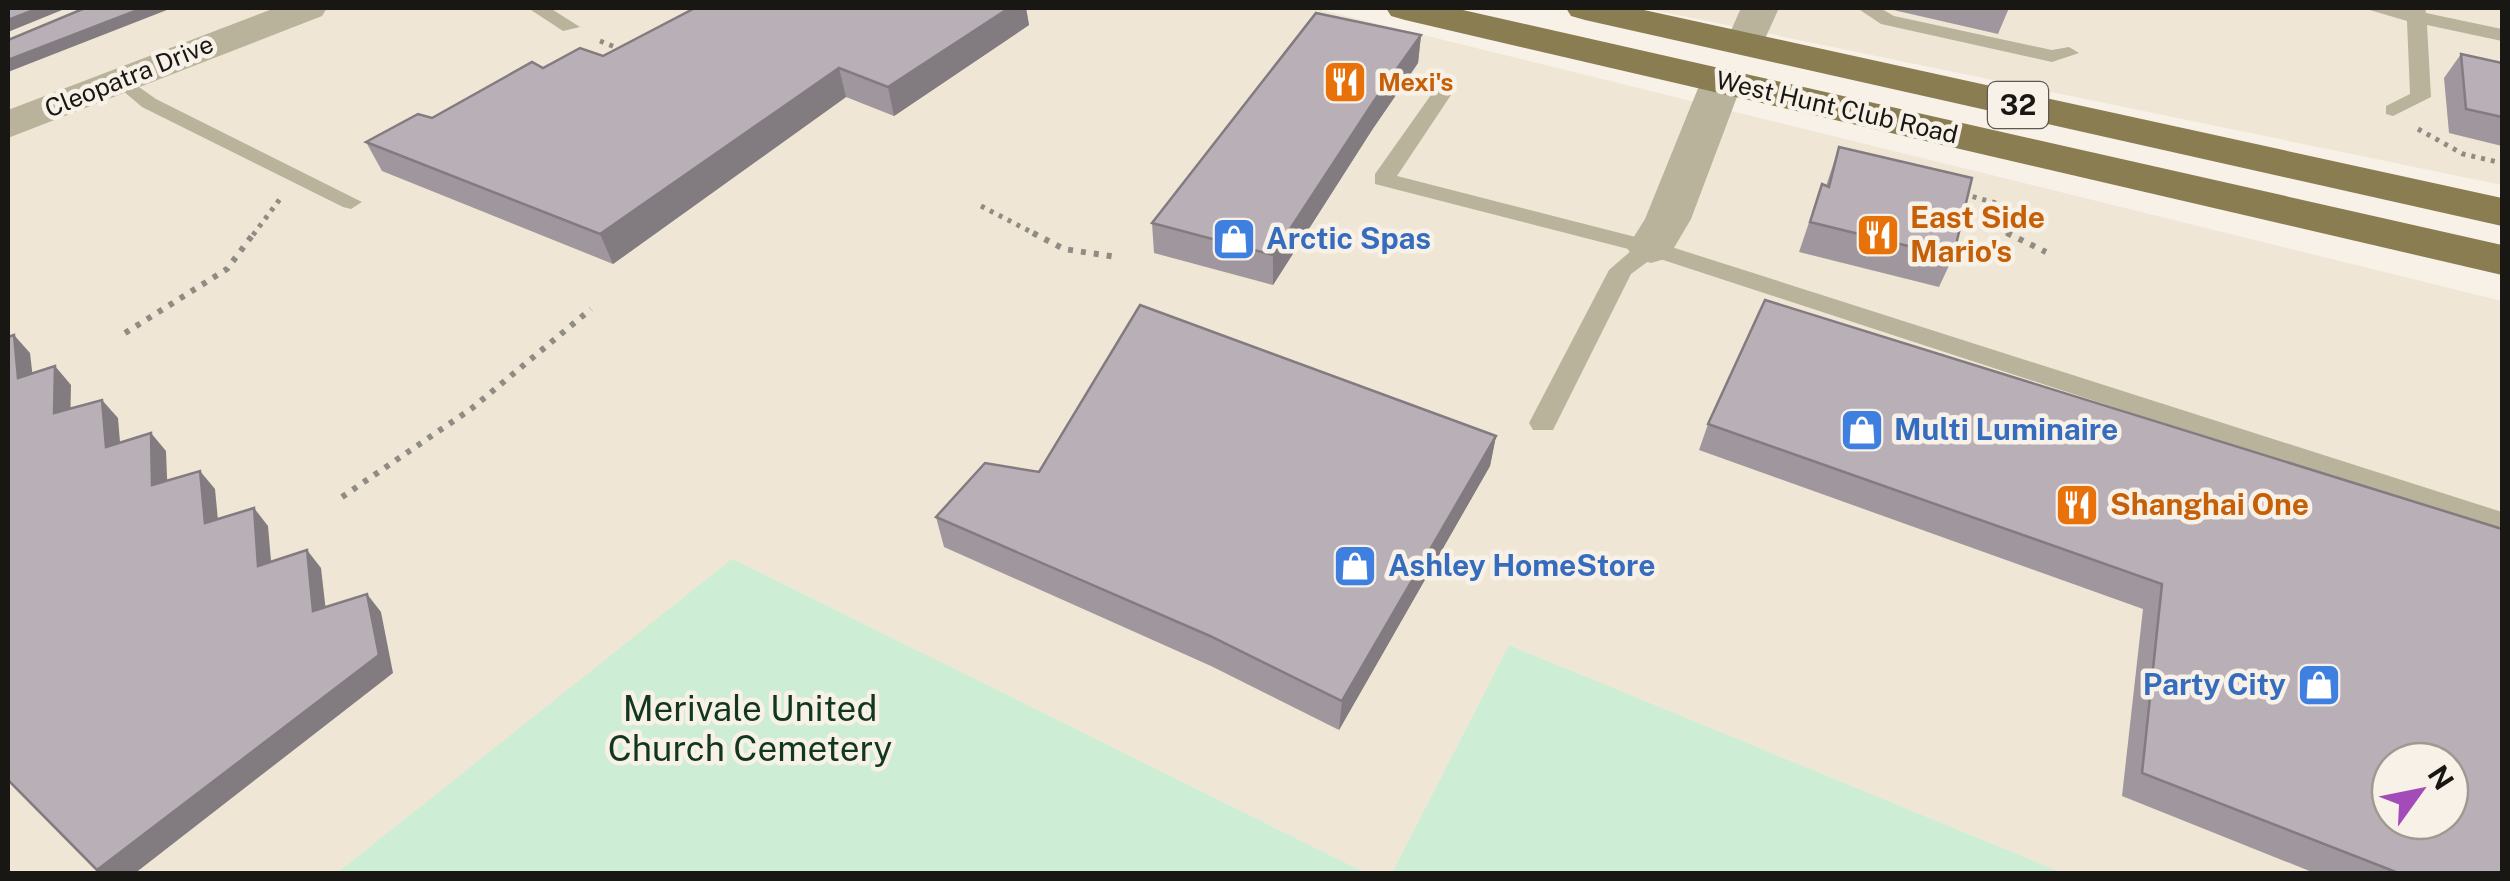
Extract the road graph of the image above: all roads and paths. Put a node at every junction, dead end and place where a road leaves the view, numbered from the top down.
1 (308, 8) edge
2 (537, 8) edge
3 (1404, 8) edge
4 (1585, 8) edge
5 (1868, 8) edge
6 (2373, 8) edge
7 (2416, 12) edge
8 (570, 27) joint
9 (2502, 35) edge
10 (1742, 44) edge
11 (2069, 52) dead end
12 (630, 53) edge
13 (119, 78) junction
14 (1444, 88) dead end
15 (2393, 110) joint
16 (8, 126) edge
17 (2502, 162) edge
18 (306, 182) junction
19 (1948, 190) edge
20 (352, 202) dead end
21 (981, 206) dead end
22 (2502, 212) edge
23 (1652, 248) junction
24 (2046, 252) dead end
25 (1116, 257) dead end
26 (2502, 260) edge
27 (590, 309) dead end
28 (125, 333) dead end
29 (1543, 423) dead end
30 (342, 497) dead end
31 (2502, 522) edge

1 - 13 street, Cleopatra Drive
2 - 8 lane
3 - 10 main road, West Hunt Club Road / 32
4 - 10 main road, West Hunt Club Road / 32
5 - 11 lane
6 - 7 lane
7 - 9 lane
7 - 15 lane
8 - 12 path
10 - 22 main road, West Hunt Club Road / 32
10 - 23 street
10 - 26 main road, West Hunt Club Road / 32
13 - 16 street, Cleopatra Drive
13 - 18 lane
14 - 23 lane
15 - 17 path
18 - 20 lane
18 - 28 path
19 - 24 path
21 - 25 path
23 - 29 lane
23 - 31 lane
27 - 30 path

